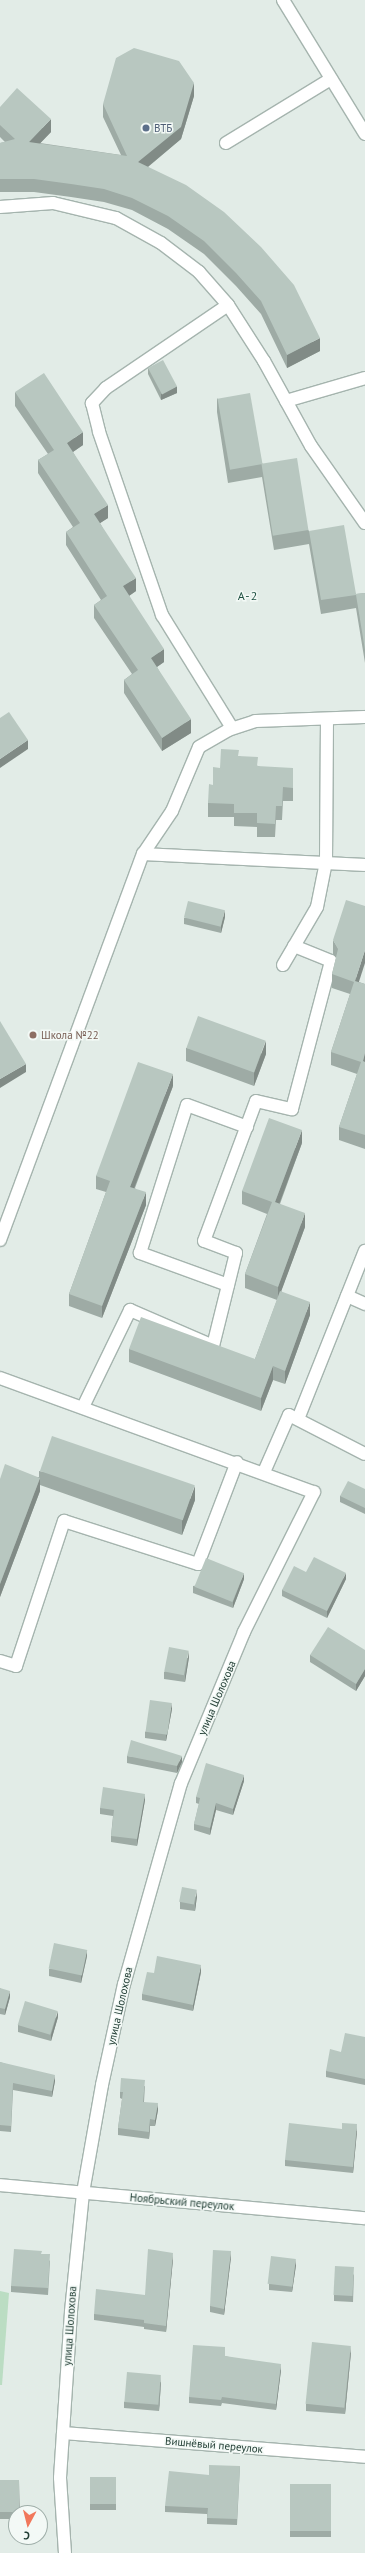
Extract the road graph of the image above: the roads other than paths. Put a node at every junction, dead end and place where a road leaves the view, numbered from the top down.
1 (283, 0) edge
2 (332, 79) junction
3 (365, 134) edge
4 (226, 143) dead end
5 (0, 207) edge
6 (228, 305) junction
7 (365, 378) edge
8 (286, 401) junction
9 (365, 523) edge
10 (365, 717) edge
11 (327, 720) junction
12 (232, 728) junction
13 (143, 854) junction
14 (326, 862) junction
15 (365, 865) edge
16 (294, 946) junction
17 (283, 965) dead end
18 (246, 1127) junction
19 (0, 1240) edge
20 (365, 1251) edge
21 (228, 1285) junction
22 (347, 1296) junction
23 (365, 1304) edge
24 (0, 1378) edge
25 (83, 1407) junction
26 (298, 1419) junction
27 (365, 1454) edge
28 (237, 1462) junction
29 (264, 1472) junction
30 (0, 1661) edge
31 (0, 2185) edge
32 (83, 2193) junction
33 (365, 2218) edge
34 (63, 2433) junction
35 (365, 2457) edge
36 (65, 2553) edge

1 - 2 street
2 - 3 street
2 - 4 street
5 - 6 street
6 - 8 street
6 - 12 street
7 - 8 street
8 - 9 street
10 - 11 street
11 - 12 street
11 - 14 street
12 - 13 street
13 - 14 street
13 - 19 street
14 - 15 street
14 - 16 street
16 - 17 street
16 - 18 street
18 - 21 street
18 - 21 street
20 - 22 street
21 - 25 street
22 - 23 street
22 - 26 street
24 - 25 street
25 - 28 street
26 - 27 street
26 - 29 street
28 - 29 street
28 - 30 street
29 - 32 street, улица Шолохова
31 - 32 street, Ноябрьский переулок
32 - 33 street, Ноябрьский переулок
32 - 34 street, улица Шолохова
34 - 35 street, Вишнёвый переулок
34 - 36 street, улица Шолохова

